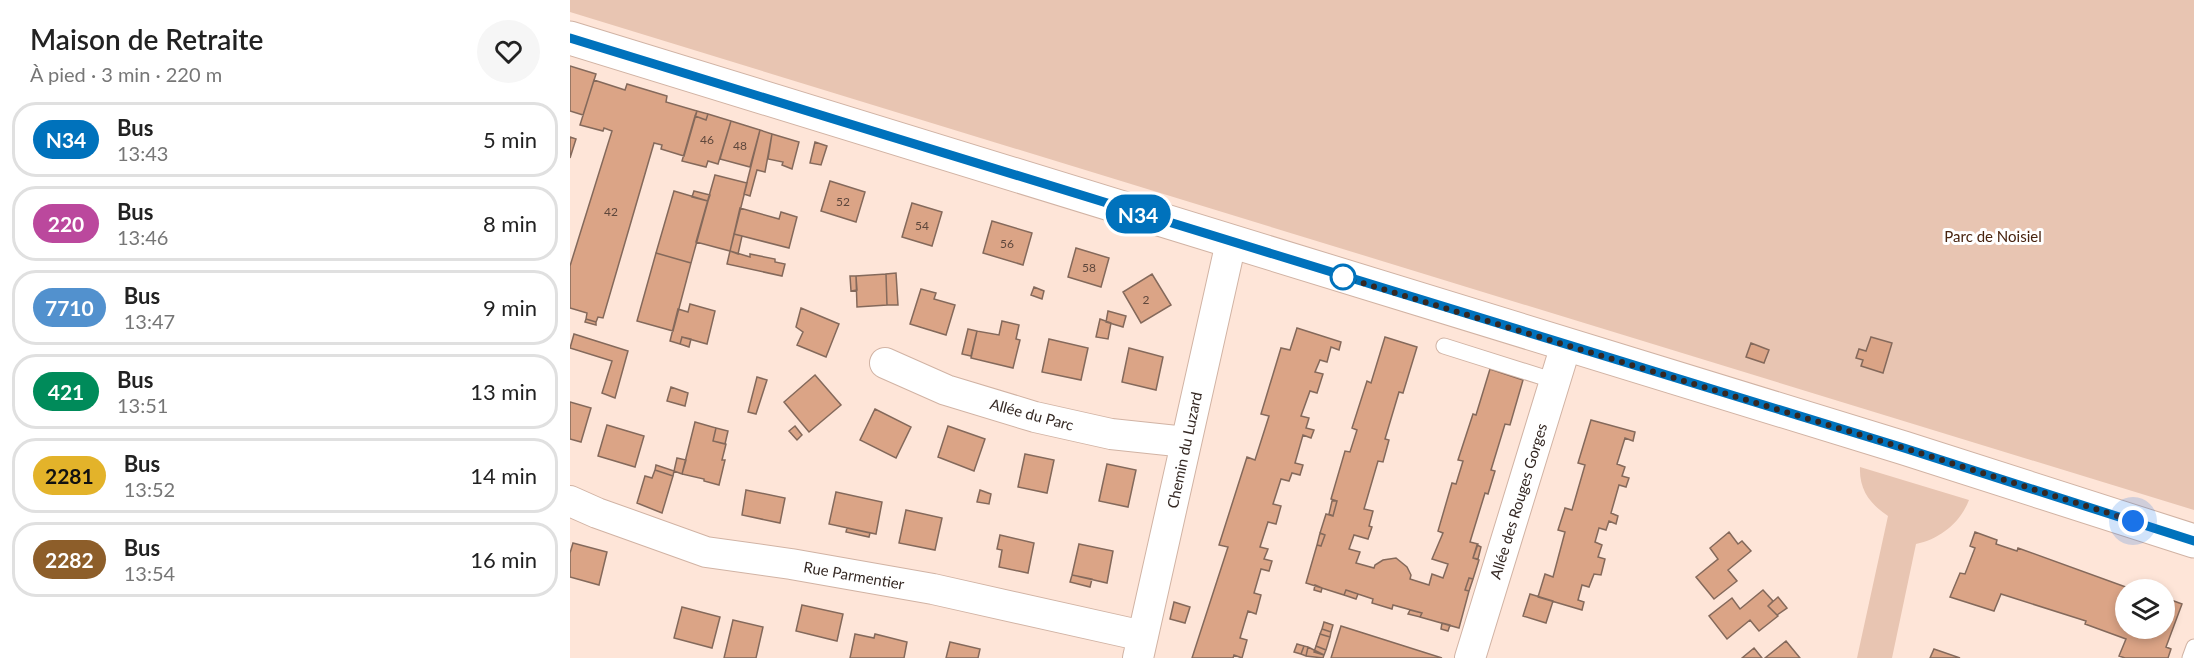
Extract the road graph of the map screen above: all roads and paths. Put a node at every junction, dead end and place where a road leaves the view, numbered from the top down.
1 (570, 38) edge
2 (1231, 242) junction
3 (1566, 345) junction
4 (1444, 346) dead end
5 (885, 363) dead end
6 (1555, 381) junction
7 (1186, 442) junction
8 (570, 501) edge
9 (2194, 541) edge
10 (1140, 647) edge
11 (2194, 647) edge
12 (1470, 658) edge
13 (2190, 658) edge

1 - 2 main road
2 - 3 main road
2 - 7 street, Chemin du Luzard
3 - 6 street, Allée des Rouges Gorges
3 - 9 main road
4 - 6 lane
5 - 7 street, Allée du Parc
6 - 12 street, Allée des Rouges Gorges
7 - 10 street, Chemin du Luzard
8 - 10 street, Rue Parmentier
11 - 13 lane

